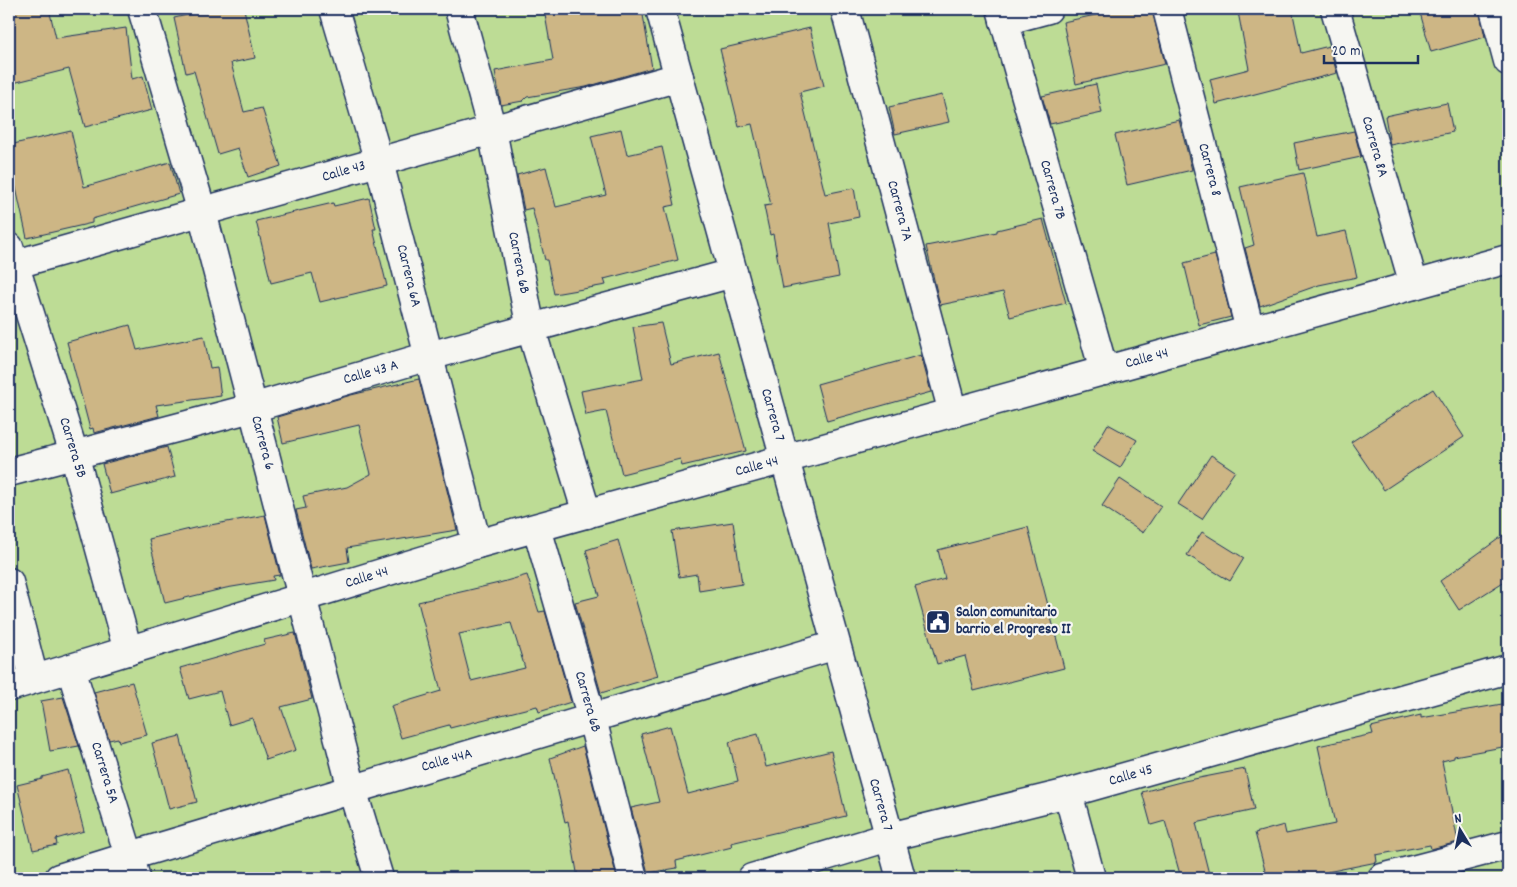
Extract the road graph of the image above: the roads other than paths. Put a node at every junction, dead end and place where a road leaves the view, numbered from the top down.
1 (142, 9) edge
2 (334, 9) edge
3 (459, 9) edge
4 (660, 9) edge
5 (845, 9) edge
6 (1048, 9) edge
7 (1167, 9) edge
8 (1334, 9) edge
9 (1494, 9) edge
10 (1002, 15) edge
11 (1508, 61) edge
12 (679, 77) junction
13 (492, 130) junction
14 (379, 162) junction
15 (202, 212) junction
16 (10, 259) edge
17 (1508, 259) edge
18 (733, 273) junction
19 (1414, 285) junction
20 (531, 329) junction
21 (1250, 330) junction
22 (429, 356) junction
23 (1104, 371) junction
24 (252, 408) junction
25 (953, 413) junction
26 (74, 454) junction
27 (785, 459) junction
28 (9, 472) edge
29 (587, 514) junction
30 (537, 528) junction
31 (477, 544) junction
32 (9, 582) edge
33 (303, 598) junction
34 (836, 645) junction
35 (128, 651) junction
36 (71, 669) junction
37 (1508, 669) edge
38 (34, 679) junction
39 (9, 687) edge
40 (592, 719) junction
41 (352, 789) junction
42 (1068, 793) junction
43 (889, 837) junction
44 (1508, 845) edge
45 (133, 867) edge
46 (1398, 876) edge
47 (59, 878) edge
48 (379, 878) edge
49 (632, 878) edge
50 (752, 878) edge
51 (901, 878) edge
52 (1091, 878) edge

1 - 15 street, Carrera 6
2 - 14 street, Carrera 6A
3 - 13 street, Carrera 6B
4 - 12 street, Carrera 7
5 - 25 street, Carrera 7A
6 - 10 street
7 - 21 street, Carrera 8
8 - 19 street, Carrera 8A
9 - 11 street
10 - 23 street, Carrera 7B
12 - 13 street, Calle 43
12 - 18 street, Carrera 7
13 - 14 street, Calle 43
13 - 20 street, Carrera 6B
14 - 15 street, Calle 43
14 - 22 street, Carrera 6A
15 - 16 street, Calle 43
15 - 24 street, Carrera 6
16 - 26 street, Carrera 5B
17 - 19 street, Calle 44
18 - 20 street, Calle 43 A
18 - 27 street, Carrera 7
19 - 21 street, Calle 44
20 - 22 street, Calle 43 A
20 - 29 street, Carrera 6B
21 - 23 street, Calle 44
22 - 24 street, Calle 43 A
22 - 31 street, Carrera 6A
23 - 25 street, Calle 44
24 - 26 street, Calle 43 A
24 - 33 street, Carrera 6
25 - 27 street, Calle 44
26 - 28 street, Calle 43 A
26 - 35 street, Carrera 5B
27 - 29 street, Calle 44
27 - 34 street, Carrera 7
29 - 30 street, Calle 44
30 - 31 street, Calle 44
30 - 40 street, Carrera 6B
31 - 33 street, Calle 44
32 - 38 street
33 - 35 street, Calle 44
33 - 41 street, Carrera 6
34 - 40 street, Calle 44A
34 - 43 street, Carrera 7
35 - 36 street, Calle 44
36 - 38 street, Calle 44
36 - 45 street, Carrera 5A
37 - 42 street, Calle 45
38 - 39 street, Calle 44
40 - 41 street, Calle 44A
40 - 49 street, Carrera 6B
41 - 45 street, Calle 44A
41 - 48 street, Carrera 6
42 - 43 street, Calle 45
42 - 52 street
43 - 50 street, Calle 45
43 - 51 street, Carrera 7
44 - 46 street
45 - 47 street, Calle 44A

